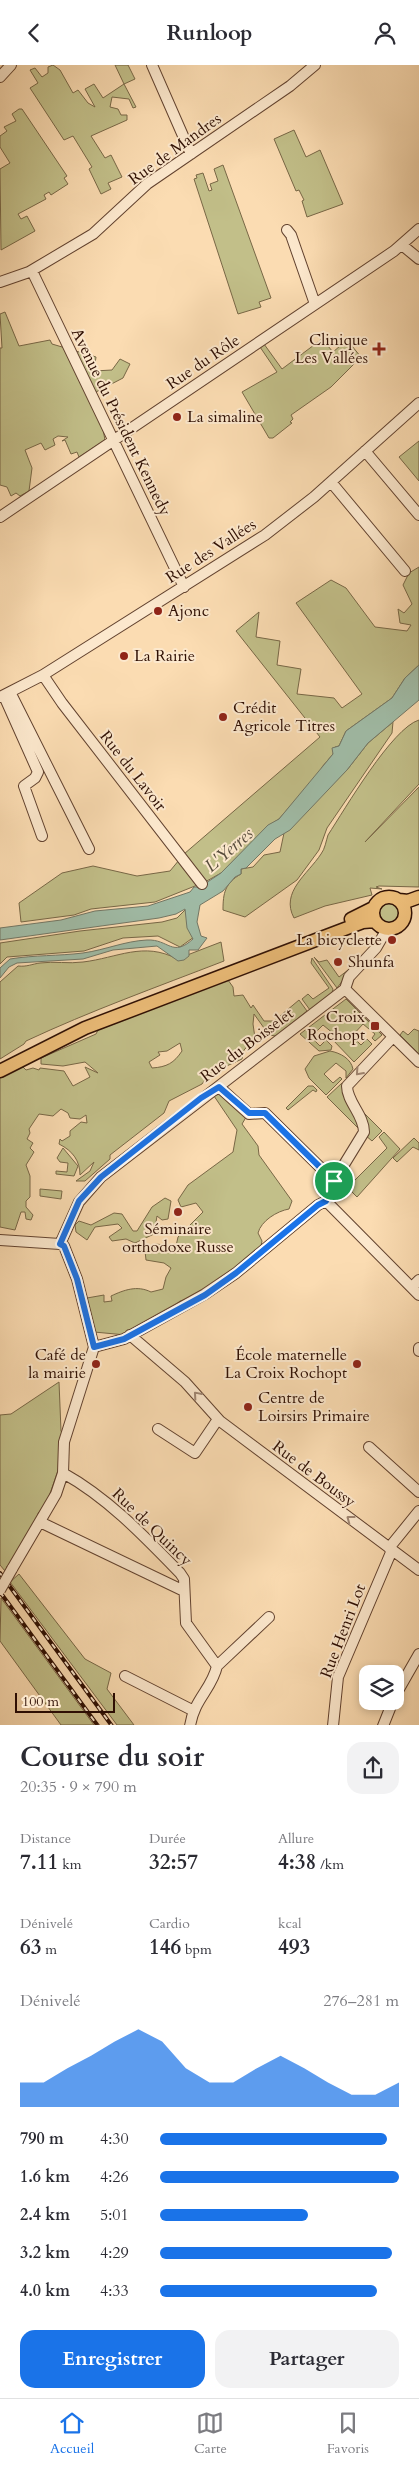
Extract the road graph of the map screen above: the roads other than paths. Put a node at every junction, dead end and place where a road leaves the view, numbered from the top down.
1 (11, 65) edge
2 (152, 65) edge
3 (315, 65) edge
4 (0, 77) edge
5 (191, 154) junction
6 (419, 229) edge
7 (287, 230) dead end
8 (402, 245) junction
9 (419, 259) edge
10 (32, 271) junction
11 (0, 282) edge
12 (315, 305) junction
13 (419, 403) edge
14 (113, 440) junction
15 (365, 451) junction
16 (331, 482) junction
17 (419, 515) edge
18 (0, 517) edge
19 (405, 571) dead end
20 (184, 587) junction
21 (43, 675) junction
22 (4, 695) edge
23 (42, 836) dead end
24 (89, 849) dead end
25 (202, 883) dead end
26 (419, 897) edge
27 (399, 900) junction
28 (419, 905) edge
29 (374, 915) junction
30 (404, 919) junction
31 (387, 929) junction
32 (345, 989) junction
33 (393, 1037) junction
34 (419, 1062) edge
35 (0, 1071) edge
36 (216, 1089) junction
37 (335, 1179) junction
38 (326, 1201) junction
39 (0, 1240) edge
40 (60, 1244) junction
41 (417, 1287) edge
42 (130, 1335) junction
43 (94, 1347) junction
44 (220, 1421) junction
45 (158, 1429) dead end
46 (369, 1447) dead end
47 (63, 1473) junction
48 (419, 1492) edge
49 (419, 1511) edge
50 (40, 1522) junction
51 (390, 1549) junction
52 (419, 1570) edge
53 (0, 1590) edge
54 (184, 1591) junction
55 (269, 1617) dead end
56 (419, 1654) edge
57 (217, 1666) junction
58 (124, 1676) dead end
59 (404, 1680) edge
60 (192, 1710) junction
61 (389, 1710) edge
62 (190, 1725) edge
63 (333, 1725) edge
64 (383, 1725) edge

1 - 4 street
2 - 5 street
3 - 5 street, Rue de Mandres
5 - 10 street, Rue de Mandres
6 - 8 street, Rue du Rôle
7 - 12 street
8 - 9 street
8 - 12 street, Rue du Rôle
10 - 11 street, Rue de Mandres
10 - 14 street, Avenue du Président Kennedy
12 - 14 street, Rue du Rôle
13 - 15 street, Rue des Vallées
14 - 18 street, Rue du Rôle
14 - 20 street, Avenue du Président Kennedy
15 - 16 street, Rue des Vallées
15 - 17 street
16 - 19 street
16 - 20 street, Rue des Vallées
20 - 21 street, Rue des Vallées
21 - 22 street, Rue des Vallées
21 - 25 street, Rue du Lavoir
22 - 23 street
22 - 24 street
26 - 27 main road
27 - 29 main road
27 - 30 main road
28 - 30 main road
29 - 31 main road
29 - 35 main road
30 - 31 main road
31 - 32 street, Rue du Boisselet
32 - 33 street
32 - 36 street, Rue du Boisselet
33 - 34 street
33 -> 37 street
36 - 37 street
36 - 40 street, Rue du Boisselet
37 - 38 street
38 - 41 street
38 - 42 street
39 - 40 street
40 - 43 street
42 - 43 street
44 -> 42 street, Rue de Boussy
43 - 47 street
44 - 45 street
51 -> 44 street, Rue de Boussy
46 - 48 street
47 - 50 street
47 - 54 street, Rue de Quincy
49 - 51 street, Rue Henri Lot
50 - 53 street, bridge
50 - 54 street
51 - 52 street, Rue de Boussy
51 - 63 street, Rue Henri Lot
54 - 57 street, Rue de Quincy
55 - 57 street
56 - 59 street
57 - 60 street
58 - 60 street
60 - 62 street
61 - 64 street

